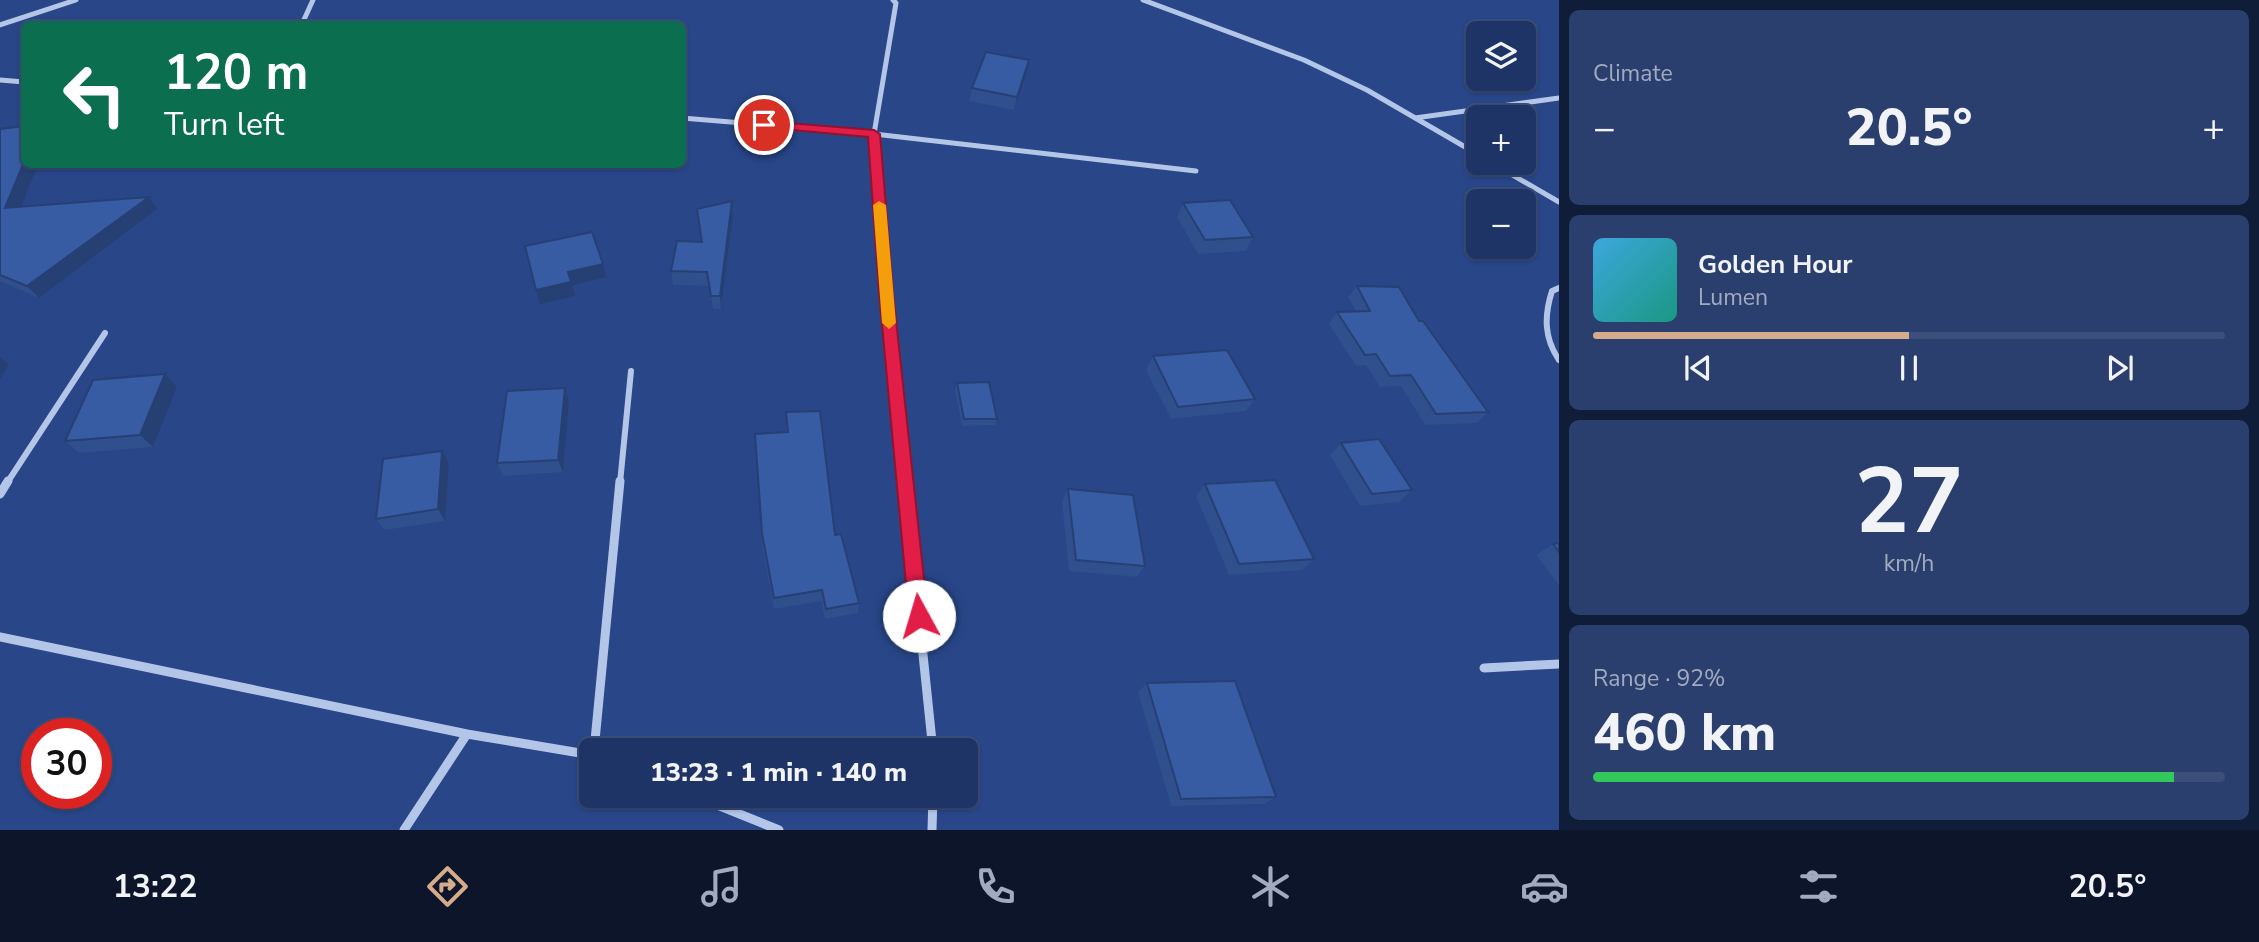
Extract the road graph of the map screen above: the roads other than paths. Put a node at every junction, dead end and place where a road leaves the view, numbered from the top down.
1 (77, 0) edge
2 (313, 0) edge
3 (893, 0) edge
4 (1143, 0) edge
5 (303, 21) edge
6 (0, 25) edge
7 (0, 80) edge
8 (21, 82) edge
9 (1559, 98) edge
10 (686, 118) edge
11 (1415, 118) junction
12 (874, 134) junction
13 (1466, 147) edge
14 (1196, 172) dead end
15 (1513, 175) edge
16 (1559, 202) edge
17 (1559, 288) edge
18 (105, 333) dead end
19 (1559, 360) edge
20 (631, 371) dead end
21 (0, 494) edge
22 (0, 637) edge
23 (1559, 664) edge
24 (1485, 668) dead end
25 (467, 734) junction
26 (595, 738) edge
27 (932, 738) edge
28 (579, 753) edge
29 (725, 808) edge
30 (933, 808) edge
31 (404, 830) edge
32 (779, 830) edge
33 (932, 830) edge

1 - 6 street
2 - 5 street
3 - 12 street
4 - 11 street
7 - 8 street
9 - 11 street
10 - 12 street
11 - 13 street
12 - 14 street
12 - 27 street
15 - 16 street
17 - 19 street
18 - 21 street
20 - 26 street
22 - 25 street
23 - 24 street
25 - 28 street
25 - 31 street
29 - 32 street
30 - 33 street

